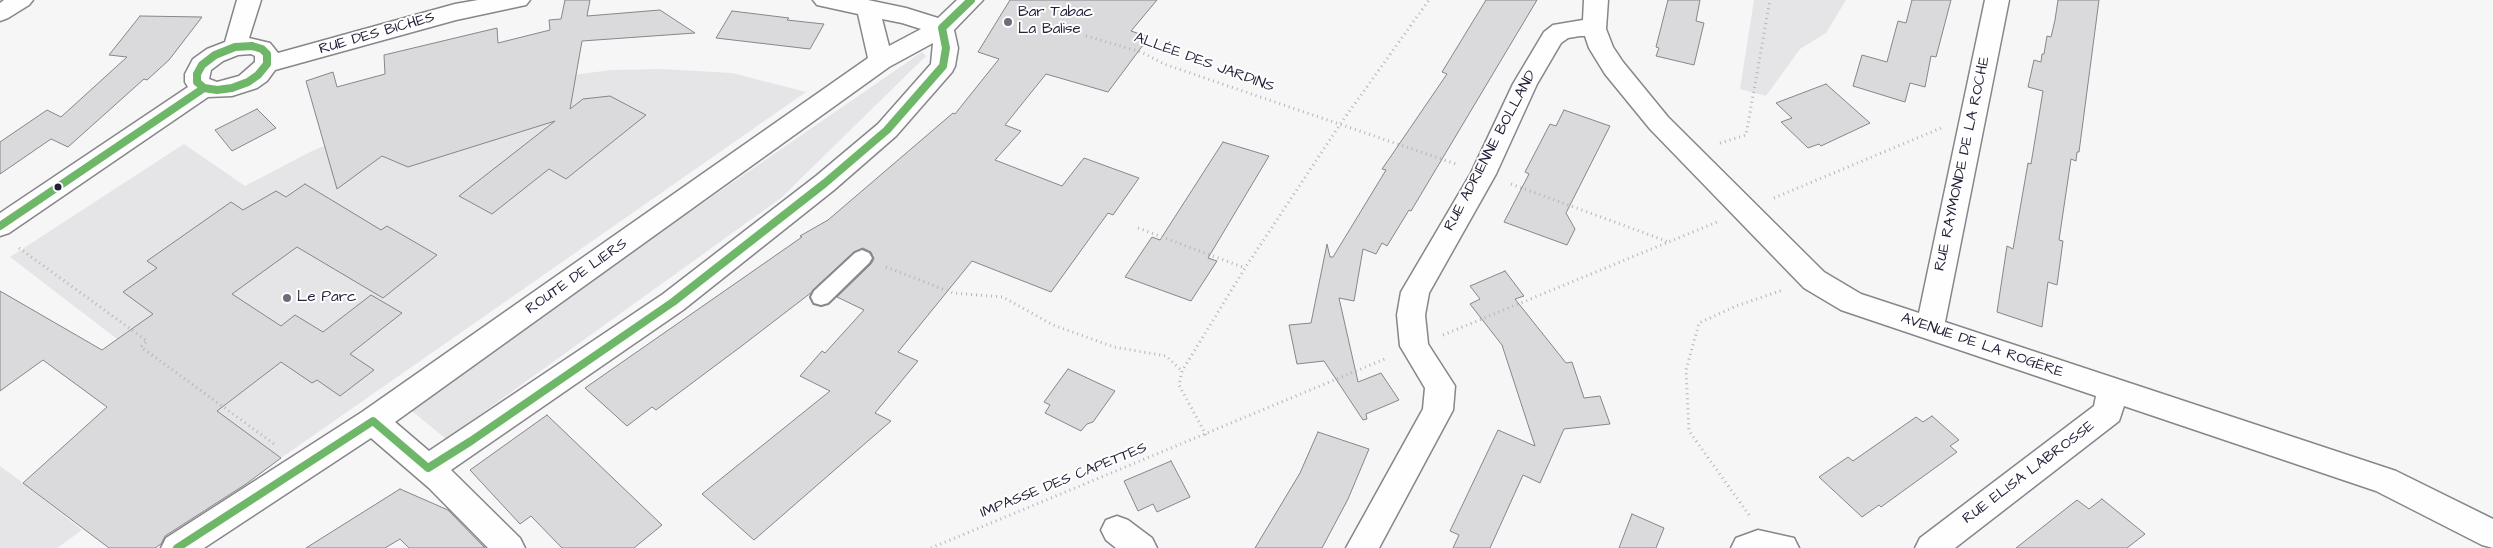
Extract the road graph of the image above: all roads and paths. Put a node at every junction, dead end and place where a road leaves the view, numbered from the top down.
1 (21, 0) edge
2 (249, 0) edge
3 (518, 0) edge
4 (825, 0) edge
5 (971, 0) edge
6 (1429, 0) edge
7 (1596, 0) edge
8 (1770, 0) edge
9 (1997, 0) edge
10 (868, 8) junction
11 (0, 13) edge
12 (942, 28) junction
13 (1594, 29) junction
14 (1086, 36) dead end
15 (235, 47) junction
16 (881, 61) junction
17 (267, 64) junction
18 (204, 88) junction
19 (1341, 123) junction
20 (1970, 127) junction
21 (1687, 154) junction
22 (1745, 210) junction
23 (1138, 228) dead end
24 (6, 235) edge
25 (862, 258) joint
26 (1245, 268) junction
27 (1814, 280) junction
28 (821, 297) dead end
29 (1930, 328) junction
30 (1414, 346) junction
31 (1182, 372) junction
32 (2112, 390) junction
33 (373, 421) junction
34 (1206, 435) junction
35 (279, 447) dead end
36 (428, 468) junction
37 (2493, 535) edge
38 (1767, 547) edge
39 (177, 548) edge
40 (509, 548) edge
41 (931, 548) edge
42 (1362, 548) edge
43 (1931, 548) edge

1 - 11 street
2 - 15 street
3 - 17 street, RUE DES BICHES
4 - 10 street
5 - 12 street, ROUTE DE LIERS
6 - 19 path
7 - 13 street, AVENUE DE LA ROGÈRE
8 - 21 path
9 - 20 street, RUE RAYMONDE DE LA ROCHE
10 - 12 street
10 - 16 street
12 - 16 street, ROUTE DE LIERS
12 - 36 street
13 - 21 street, AVENUE DE LA ROGÈRE
13 - 30 street, RUE ADRIENNE BOLLAND
14 - 19 path, ALLÉE DES JARDINS
15 - 17 street
15 - 18 street
16 - 33 street, ROUTE DE LIERS
17 - 18 street
18 - 24 street
19 - 26 path
20 - 22 path, IMPASSE DES CAPETTES
20 - 29 street, RUE RAYMONDE DE LA ROCHE
21 - 22 street, AVENUE DE LA ROGÈRE
22 - 27 street, AVENUE DE LA ROGÈRE
22 - 30 path, IMPASSE DES CAPETTES
23 - 26 path
24 - 35 path
25 - 28 lane
25 - 31 path
26 - 31 path
27 - 29 street, AVENUE DE LA ROGÈRE
27 - 38 path
29 - 32 street, AVENUE DE LA ROGÈRE
30 - 34 path, IMPASSE DES CAPETTES
30 - 42 street, RUE ADRIENNE BOLLAND
31 - 34 path
32 - 37 street, AVENUE DE LA ROGÈRE
32 - 43 street, RUE ELISA LABROSSE
33 - 36 street
33 - 39 street, ROUTE DE LIERS
34 - 41 path, IMPASSE DES CAPETTES
36 - 40 street

